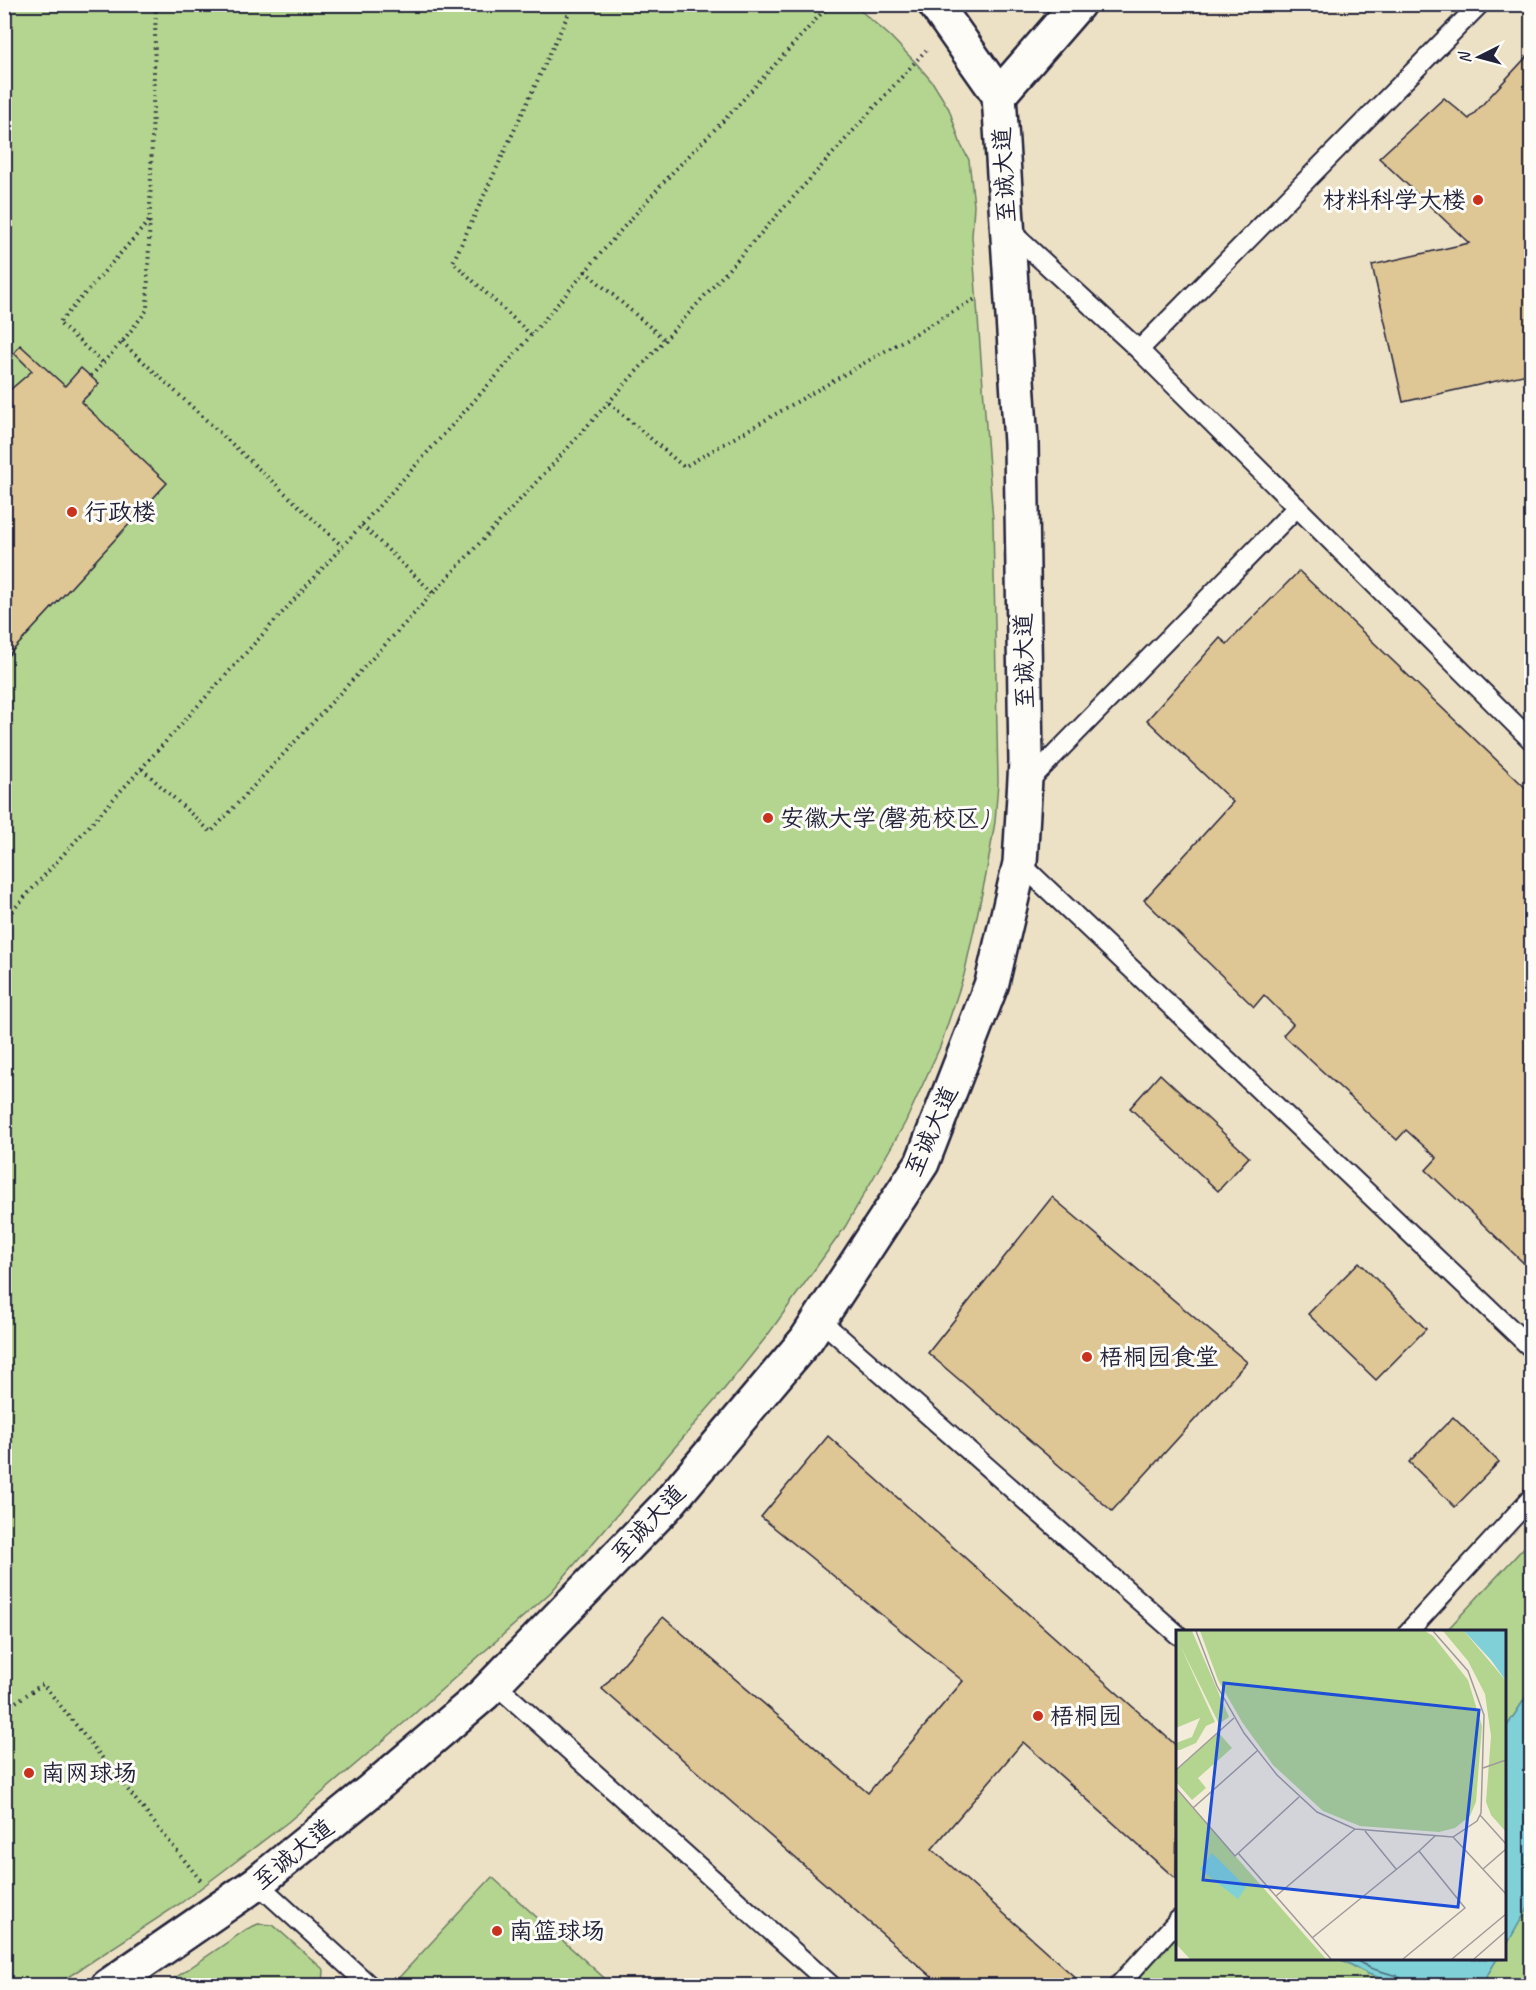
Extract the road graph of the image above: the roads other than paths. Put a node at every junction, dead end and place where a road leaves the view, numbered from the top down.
1 (1078, 4) edge
2 (1480, 4) edge
3 (942, 15) edge
4 (999, 95) junction
5 (1007, 228) junction
6 (1139, 350) junction
7 (1297, 507) junction
8 (1532, 741) edge
9 (1025, 785) junction
10 (1020, 863) junction
11 (819, 1319) junction
12 (1532, 1349) edge
13 (1532, 1497) edge
14 (1410, 1630) edge
15 (1176, 1633) edge
16 (494, 1683) junction
17 (257, 1883) junction
18 (1176, 1922) edge
19 (108, 1986) edge
20 (370, 1986) edge
21 (832, 1986) edge
22 (1118, 1986) edge

1 - 4 street
2 - 6 lane
3 - 4 street, 至诚大道
4 - 5 street, 至诚大道
5 - 6 lane
5 - 9 street, 至诚大道
6 - 7 lane
7 - 8 lane
7 - 9 lane
9 - 10 street, 至诚大道
10 - 11 street, 至诚大道
10 - 12 lane
11 - 15 lane
11 - 16 street, 至诚大道
13 - 14 lane
16 - 17 street, 至诚大道
16 - 21 lane
17 - 19 street, 至诚大道
17 - 20 lane
18 - 22 lane

